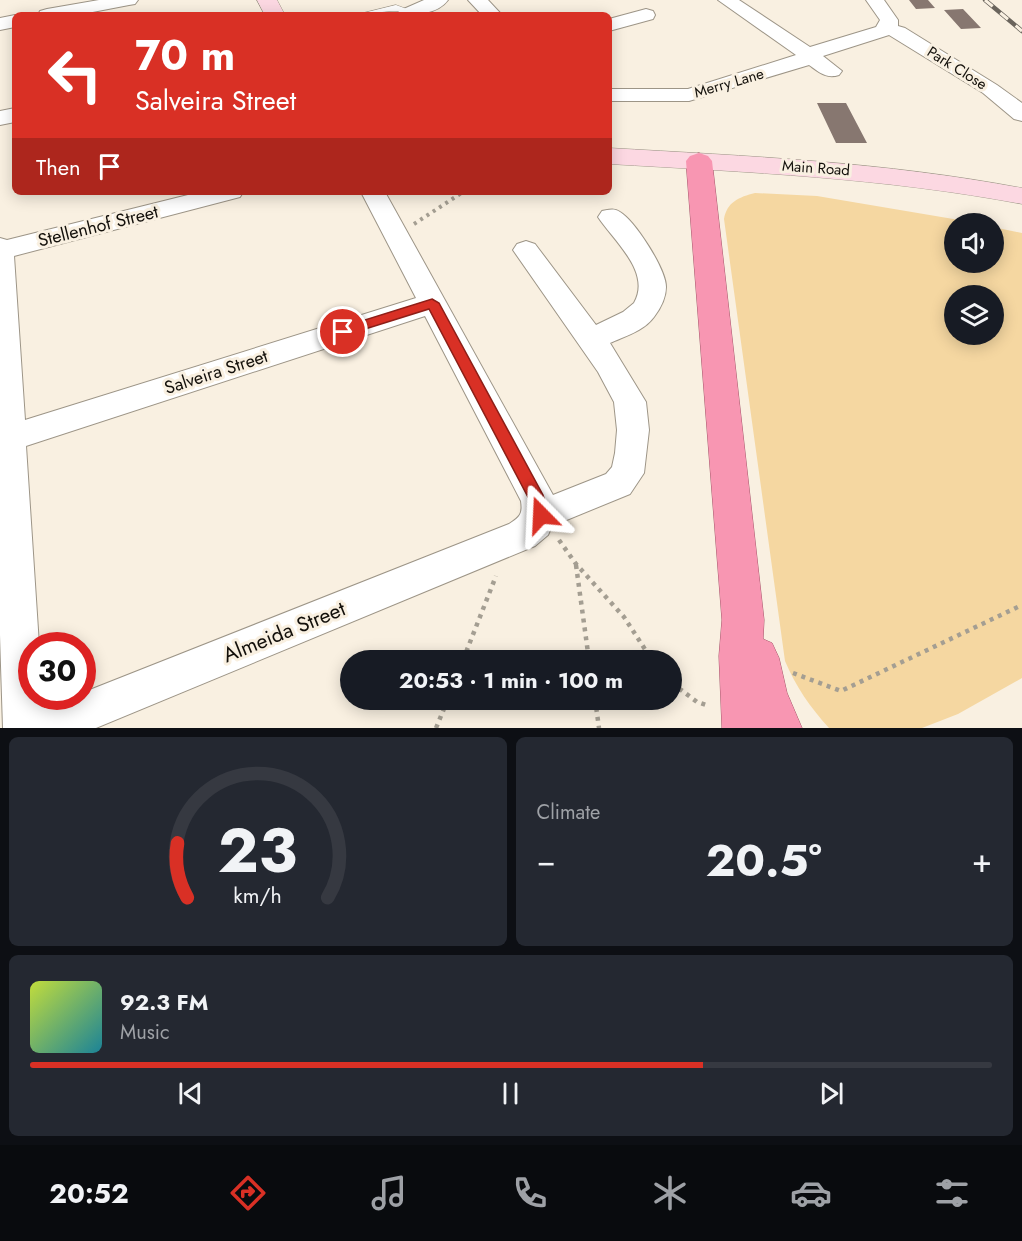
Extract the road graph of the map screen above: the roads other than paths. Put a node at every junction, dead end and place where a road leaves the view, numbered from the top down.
1 (129, 0) edge
2 (439, 0) edge
3 (477, 0) edge
4 (727, 0) edge
5 (875, 0) edge
6 (63, 12) edge
7 (375, 12) edge
8 (407, 12) edge
9 (416, 12) edge
10 (490, 12) edge
11 (646, 15) dead end
12 (612, 24) edge
13 (887, 29) junction
14 (809, 56) junction
15 (831, 71) dead end
16 (612, 95) edge
17 (1022, 114) edge
18 (612, 157) edge
19 (700, 172) junction
20 (612, 176) edge
21 (219, 195) edge
22 (375, 195) edge
23 (1022, 196) edge
24 (1022, 216) edge
25 (611, 217) dead end
26 (0, 250) edge
27 (526, 250) dead end
28 (432, 303) junction
29 (591, 339) junction
30 (5, 439) edge
31 (532, 525) junction
32 (743, 620) junction
33 (24, 728) edge
34 (46, 728) edge
35 (745, 728) edge
36 (778, 728) edge

1 - 6 street
2 - 9 street
3 - 10 street
4 - 14 street
5 - 13 street
7 - 8 lane
11 - 12 street
13 - 14 street, Merry Lane
13 - 17 street, Park Close
14 - 15 street
14 - 16 street, Merry Lane
18 - 19 main road, Main Road
19 - 20 main road, Main Road
19 - 23 main road, Main Road
19 - 24 main road, Main Road
19 - 32 highway
21 - 26 street, Stellenhof Street
22 - 28 street
25 - 29 street
26 - 30 street
27 - 29 street, Almeida Street
28 - 30 street, Salveira Street
28 - 31 street
29 - 31 street, Almeida Street
30 - 33 street
31 - 34 street, Almeida Street
32 - 35 highway
32 - 36 highway

